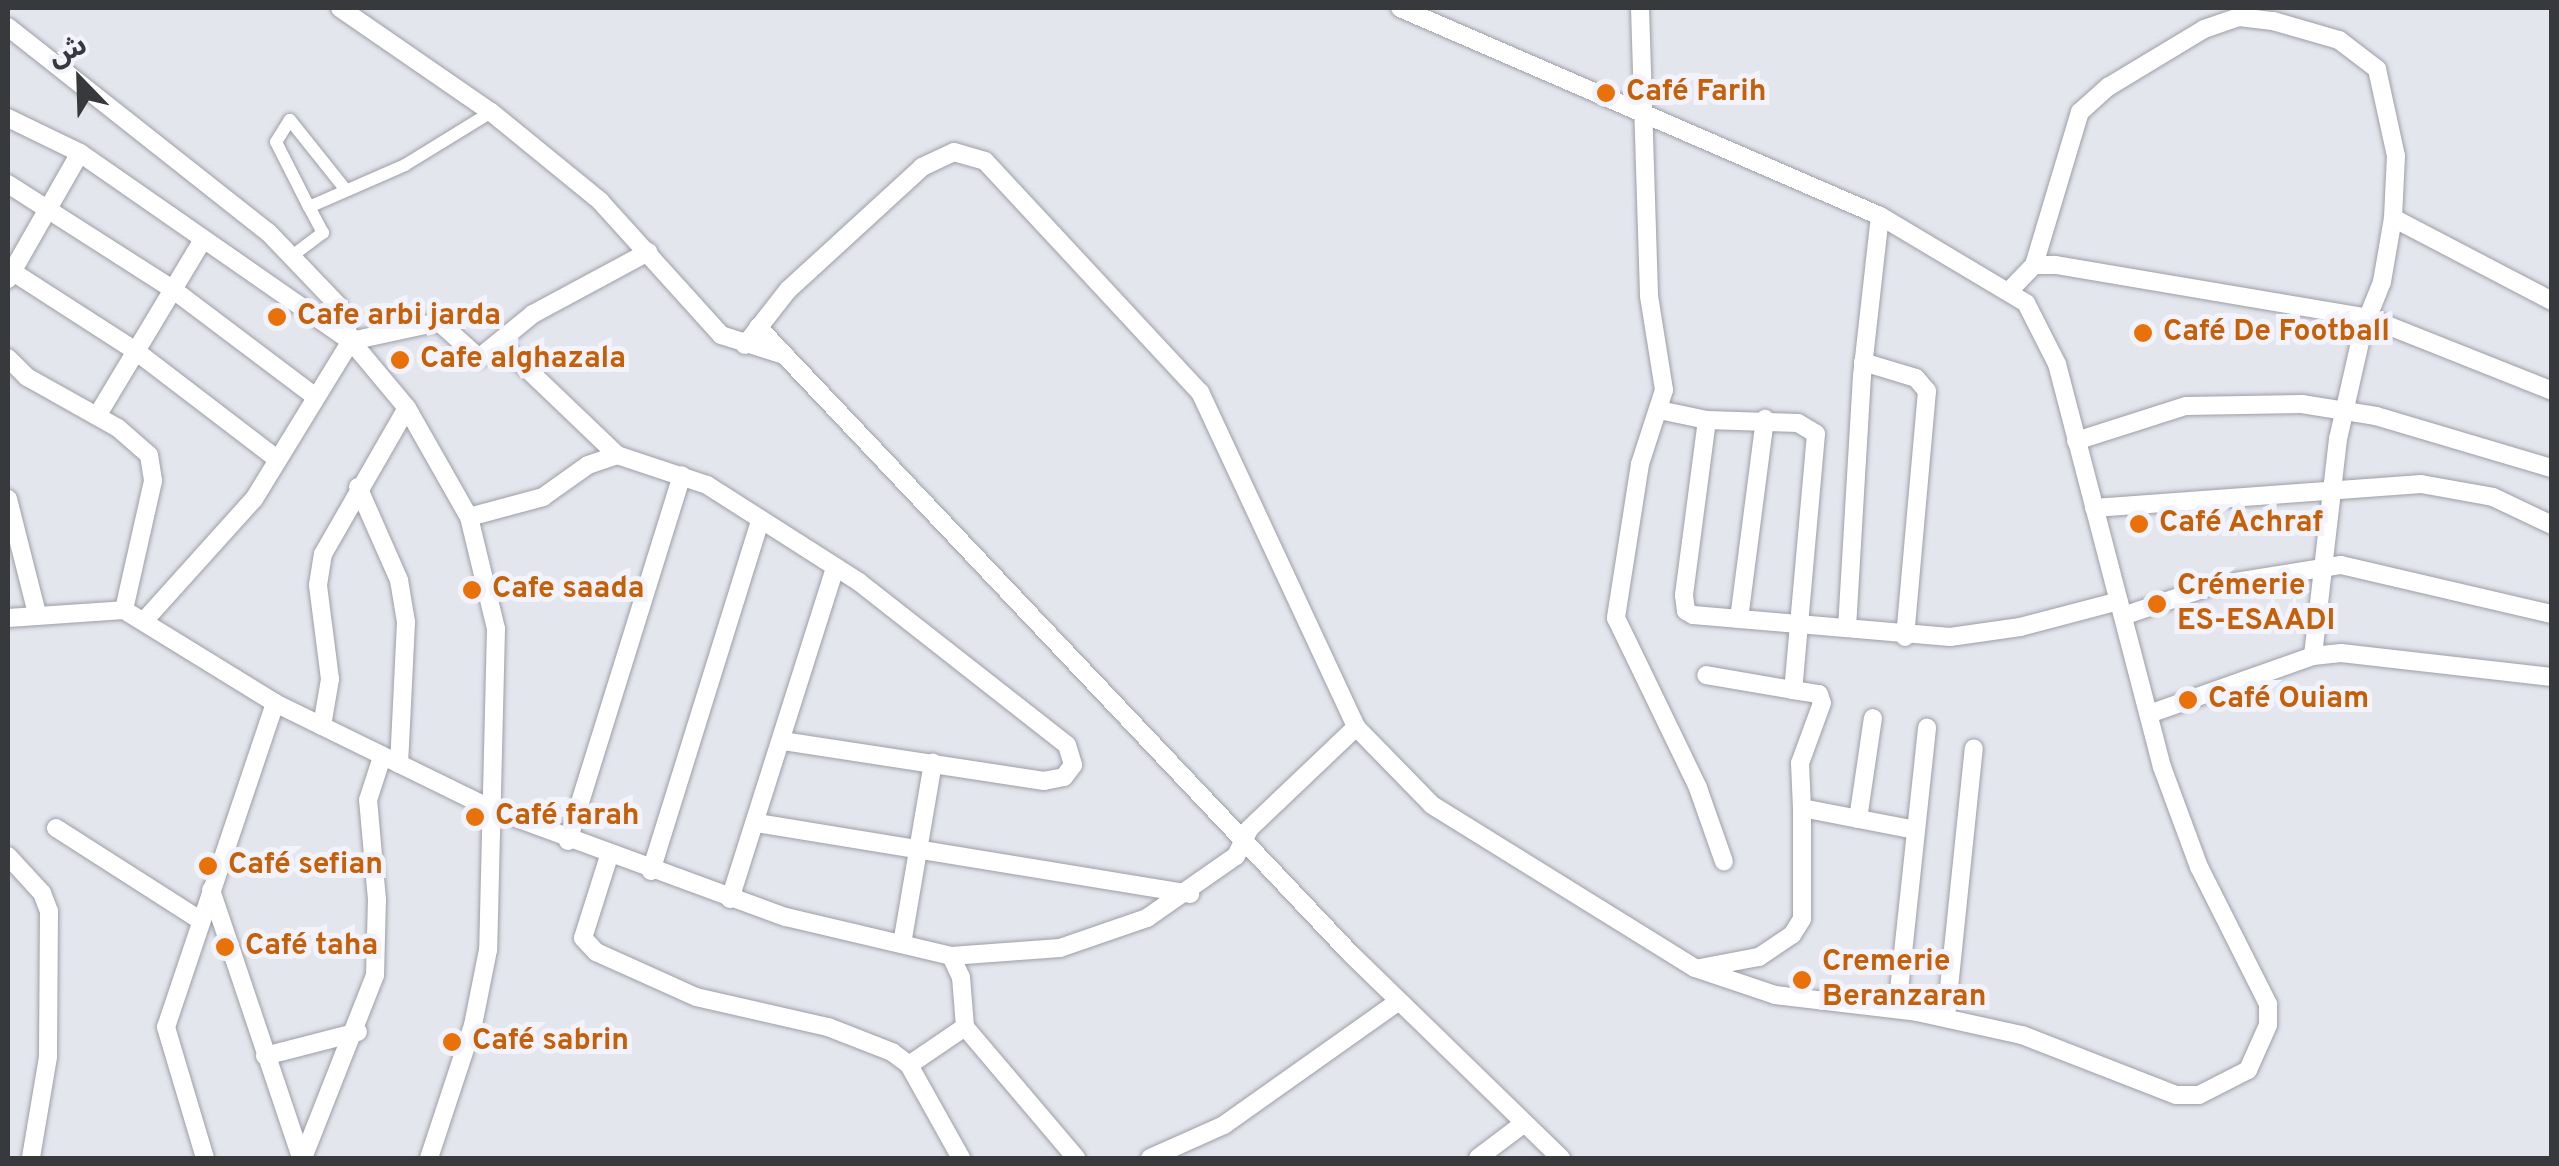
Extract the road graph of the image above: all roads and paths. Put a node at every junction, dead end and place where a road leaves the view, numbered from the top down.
1 (340, 8) edge
2 (1400, 8) edge
3 (1640, 8) edge
4 (8, 27) edge
5 (15, 40) edge
6 (491, 112) junction
7 (1642, 112) junction
8 (8, 118) edge
9 (80, 153) junction
10 (8, 184) edge
11 (345, 188) junction
12 (50, 206) junction
13 (309, 207) junction
14 (1880, 216) junction
15 (2392, 218) junction
16 (202, 242) junction
17 (648, 252) junction
18 (292, 256) junction
19 (2034, 265) junction
20 (10, 276) edge
21 (2010, 290) junction
22 (175, 291) junction
23 (2552, 301) edge
24 (2369, 318) junction
25 (758, 327) junction
26 (350, 341) junction
27 (500, 343) junction
28 (745, 345) junction
29 (137, 352) junction
30 (785, 356) junction
31 (8, 358) edge
32 (1863, 362) junction
33 (2552, 391) edge
34 (313, 395) junction
35 (407, 408) junction
36 (1659, 410) junction
37 (2344, 410) junction
38 (98, 416) junction
39 (1765, 418) junction
40 (1707, 420) junction
41 (2076, 442) junction
42 (617, 455) junction
43 (277, 459) junction
44 (2552, 468) edge
45 (682, 475) junction
46 (358, 487) junction
47 (2330, 488) junction
48 (8, 499) edge
49 (2094, 508) junction
50 (469, 516) junction
51 (760, 521) junction
52 (2552, 524) edge
53 (2321, 566) junction
54 (835, 567) junction
55 (2121, 609) junction
56 (124, 610) junction
57 (36, 614) junction
58 (2552, 614) edge
59 (8, 618) edge
60 (1739, 618) junction
61 (144, 621) junction
62 (1799, 624) junction
63 (1848, 628) junction
64 (1905, 637) junction
65 (2312, 656) junction
66 (1706, 675) dead end
67 (2552, 677) edge
68 (1793, 690) junction
69 (275, 703) junction
70 (2149, 714) junction
71 (1873, 718) dead end
72 (322, 726) junction
73 (1356, 727) junction
74 (1927, 728) dead end
75 (782, 741) junction
76 (1974, 748) dead end
77 (391, 761) junction
78 (933, 762) junction
79 (489, 808) junction
80 (1802, 808) junction
81 (1858, 820) junction
82 (757, 822) junction
83 (56, 828) dead end
84 (1915, 830) junction
85 (568, 841) junction
86 (1243, 842) junction
87 (922, 849) junction
88 (8, 856) edge
89 (609, 856) junction
90 (1724, 862) dead end
91 (650, 871) junction
92 (211, 890) junction
93 (1190, 894) junction
94 (730, 899) junction
95 (200, 920) junction
96 (902, 944) junction
97 (951, 956) junction
98 (1695, 968) junction
99 (1398, 1002) junction
100 (1898, 1009) junction
101 (1946, 1017) junction
102 (965, 1027) junction
103 (358, 1032) junction
104 (265, 1056) junction
105 (909, 1065) junction
106 (1523, 1124) junction
107 (31, 1158) edge
108 (204, 1158) edge
109 (302, 1158) edge
110 (429, 1158) edge
111 (962, 1158) edge
112 (1076, 1158) edge
113 (1150, 1158) edge
114 (1478, 1158) edge
115 (1561, 1158) edge

1 - 6 street
2 - 7 street
3 - 7 street
4 - 5 street
5 - 18 street
6 - 11 street
6 - 17 street
7 - 14 street
7 - 36 street
8 - 9 street
9 - 12 street
9 - 16 street
10 - 12 street
11 - 13 street
11 - 13 street
12 - 20 street
12 - 22 street
13 - 18 street
14 - 21 street
14 - 32 street
15 - 19 street
15 - 23 street
15 - 24 street
16 - 22 street
16 - 26 street
17 - 27 street
17 - 28 street
18 - 26 street
19 - 21 street
19 - 24 street
20 - 29 street
21 - 41 street
22 - 29 street
22 - 34 street
24 - 33 street
24 - 37 street
25 - 28 street
25 - 30 street
25 - 73 street
26 - 27 street
26 - 34 street
26 - 35 street
27 - 42 street
28 - 30 street
29 - 38 street
29 - 43 street
30 - 86 street
31 - 38 street
32 - 63 street
32 - 64 street
34 - 43 street
35 - 46 street
35 - 50 street
36 - 40 street
36 - 90 street
37 - 41 street
37 - 44 street
37 - 47 street
38 - 56 street
39 - 40 street
39 - 60 street
39 - 62 street
40 - 60 street
41 - 49 street
42 - 45 street
42 - 50 street
43 - 61 street
45 - 51 street
45 - 85 street
46 - 72 street
46 - 77 street
47 - 49 street
47 - 52 street
47 - 53 street
48 - 57 street
49 - 55 street
50 - 79 street
51 - 54 street
51 - 91 street
53 - 55 street
53 - 58 street
53 - 65 street
54 - 75 street
54 - 78 street
55 - 64 street
55 - 70 street
56 - 57 street
56 - 61 street
57 - 59 street
60 - 62 street
61 - 69 street
62 - 63 street
62 - 68 street
63 - 64 street
65 - 67 street
65 - 70 street
66 - 68 street
68 - 80 street
69 - 72 street
69 - 92 street
70 - 101 street
71 - 81 street
72 - 77 street
73 - 86 street
73 - 98 street
74 - 84 street
75 - 78 street
75 - 82 street
76 - 101 street
77 - 79 street
77 - 103 street
78 - 87 street
79 - 85 street
79 - 110 street
80 - 81 street
80 - 98 street
81 - 84 street
82 - 87 street
82 - 94 street
83 - 95 street
84 - 100 street
85 - 89 street
86 - 93 street
86 - 99 street
87 - 93 street
87 - 96 street
88 - 107 street
89 - 91 street
89 - 105 street
91 - 94 street
92 - 95 street
92 - 104 street
93 - 97 street
94 - 96 street
95 - 108 street
96 - 97 street
97 - 102 street
98 - 100 street
99 - 106 street
99 - 113 street
100 - 101 street
102 - 105 street
102 - 112 street
103 - 104 street
103 - 109 street
104 - 109 street
105 - 111 street
106 - 114 street
106 - 115 street

